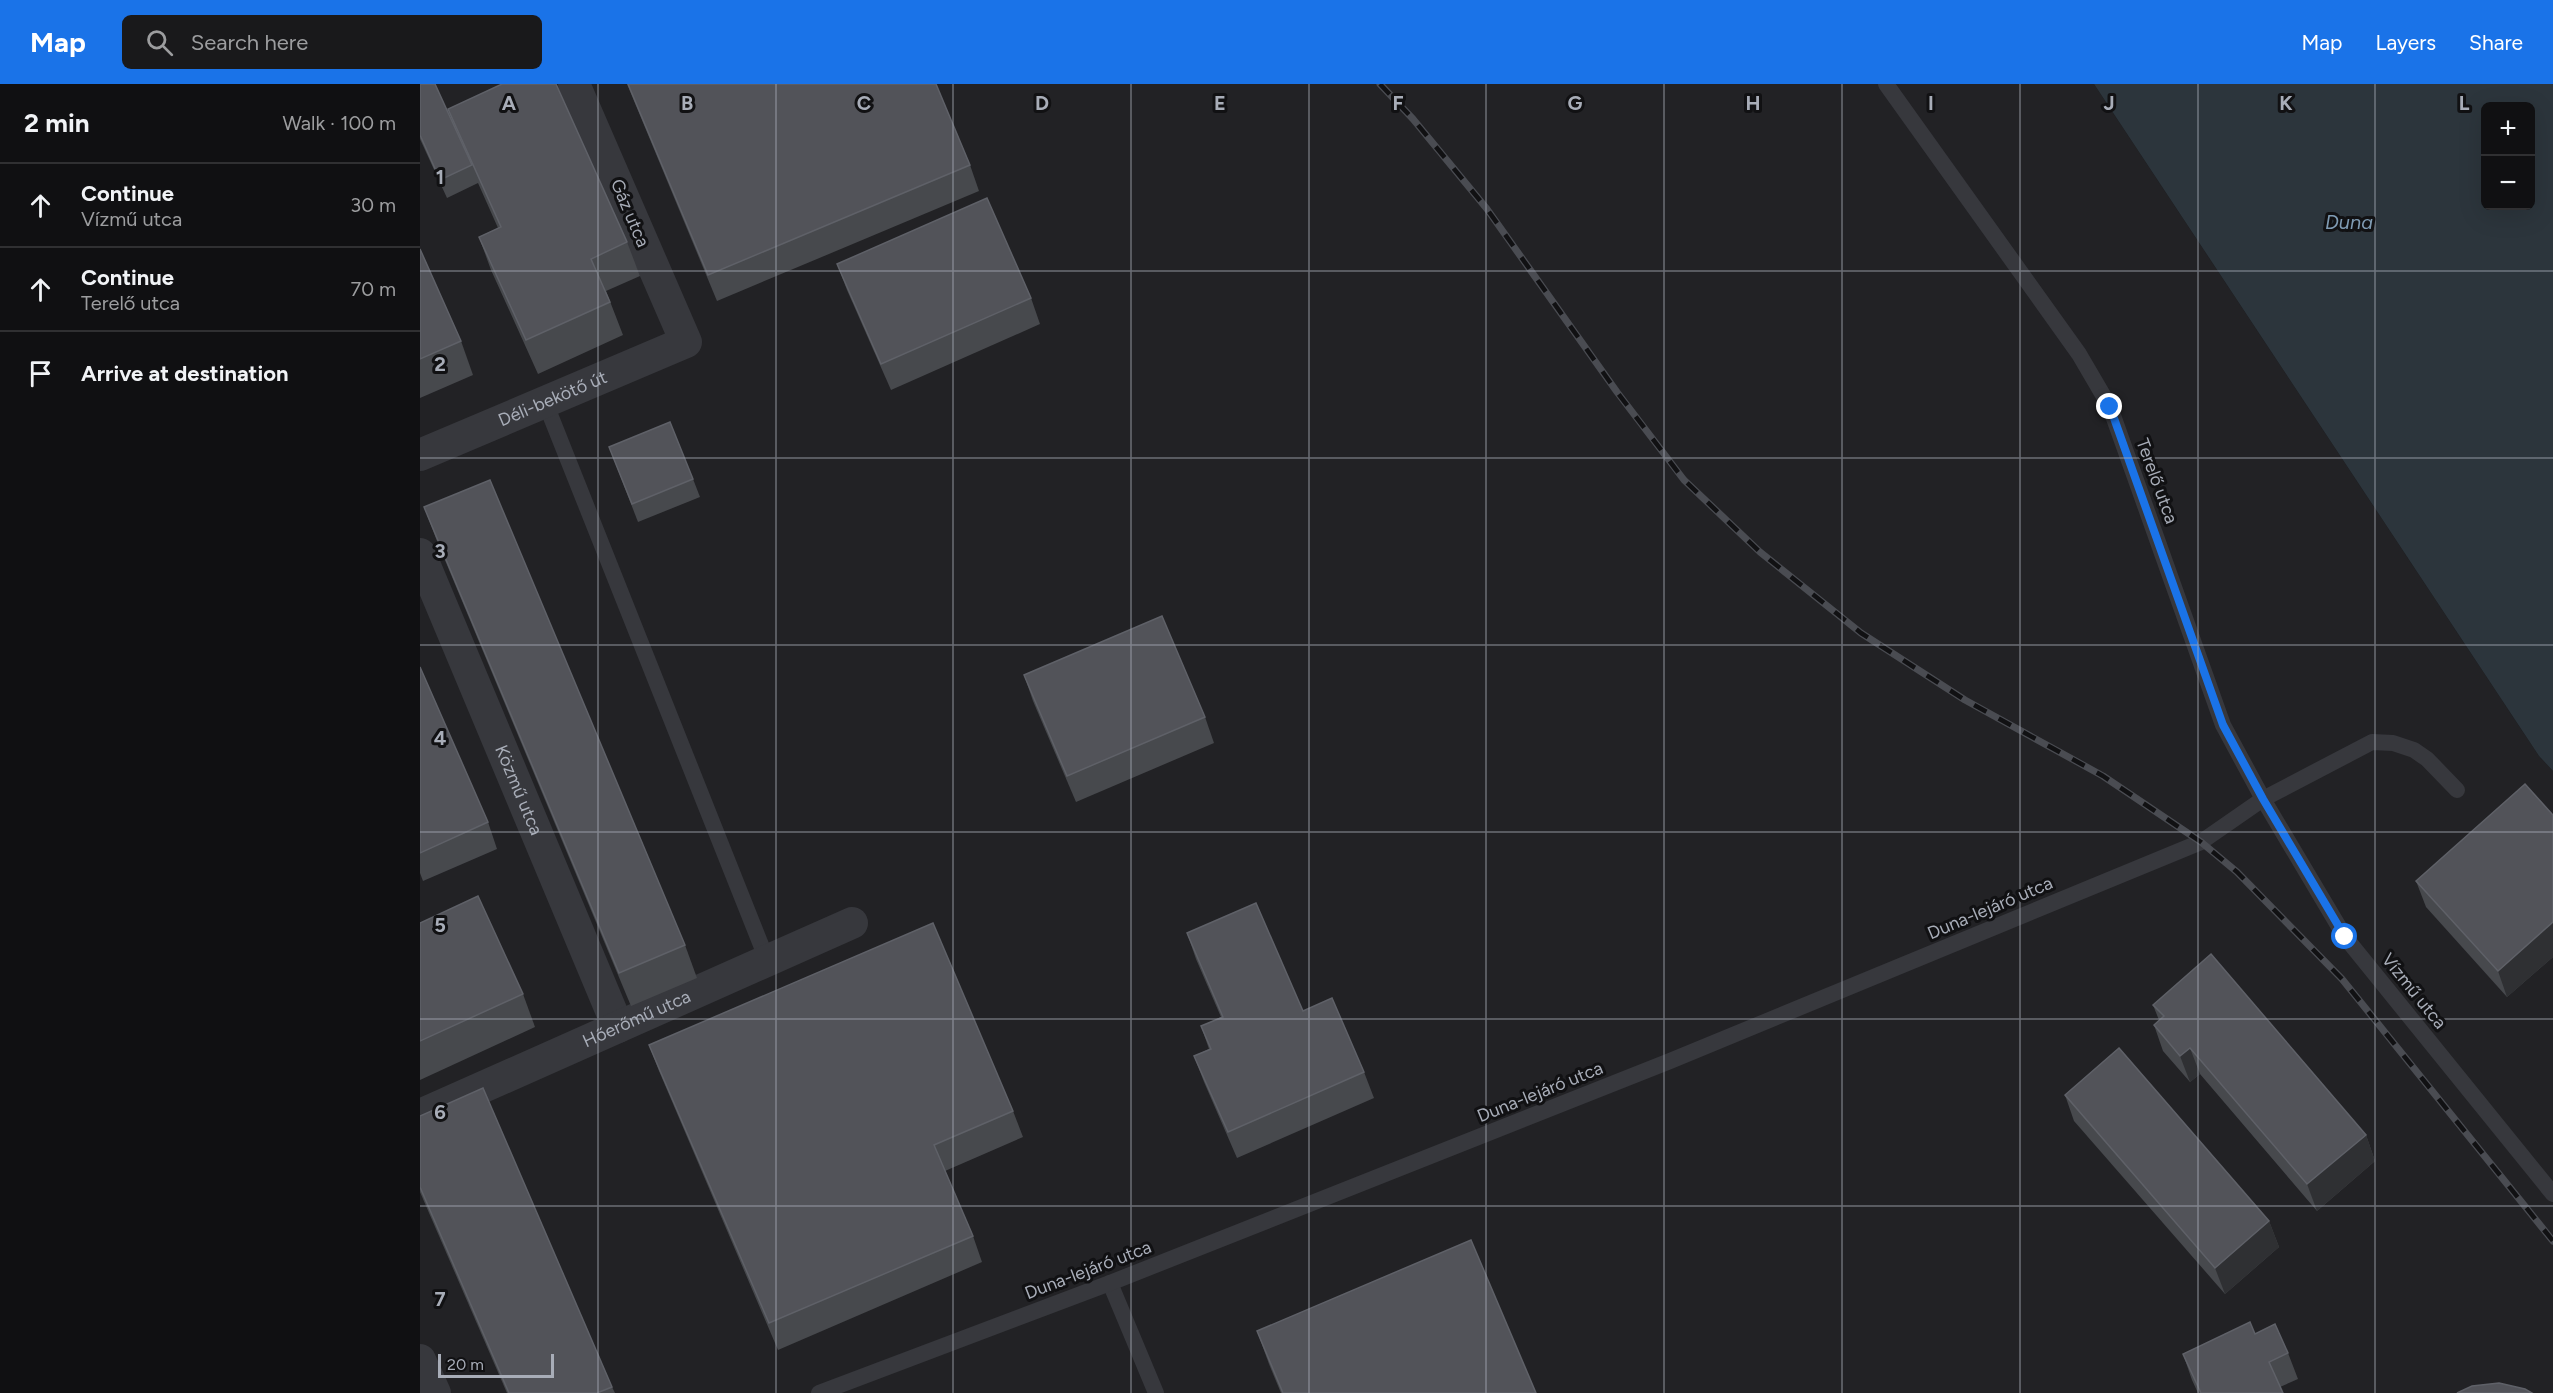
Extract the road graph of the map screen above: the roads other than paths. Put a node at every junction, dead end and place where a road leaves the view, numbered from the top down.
1 (574, 84) edge
2 (1886, 84) edge
3 (686, 342) joint
4 (545, 402) junction
5 (420, 454) edge
6 (420, 554) edge
7 (2457, 790) dead end
8 (2263, 799) junction
9 (852, 923) dead end
10 (767, 960) junction
11 (618, 1027) junction
12 (420, 1115) edge
13 (2553, 1194) edge
14 (1110, 1283) junction
15 (420, 1360) edge
16 (435, 1393) edge
17 (819, 1393) edge
18 (1156, 1393) edge

1 - 3 street, Gáz utca
2 - 8 lane, Terelő utca
3 - 4 street, Déli-bekötő út
4 - 5 street, Déli-bekötő út
4 - 10 lane
6 - 11 street, Közmű utca
7 - 8 lane, Duna-lejáró utca
8 - 13 lane, Vízmű utca
8 - 14 lane, Duna-lejáró utca
9 - 10 street, Hőerőmű utca
10 - 11 street, Hőerőmű utca
11 - 12 street, Hőerőmű utca
14 - 17 lane, Duna-lejáró utca
14 - 18 lane
15 - 16 street

